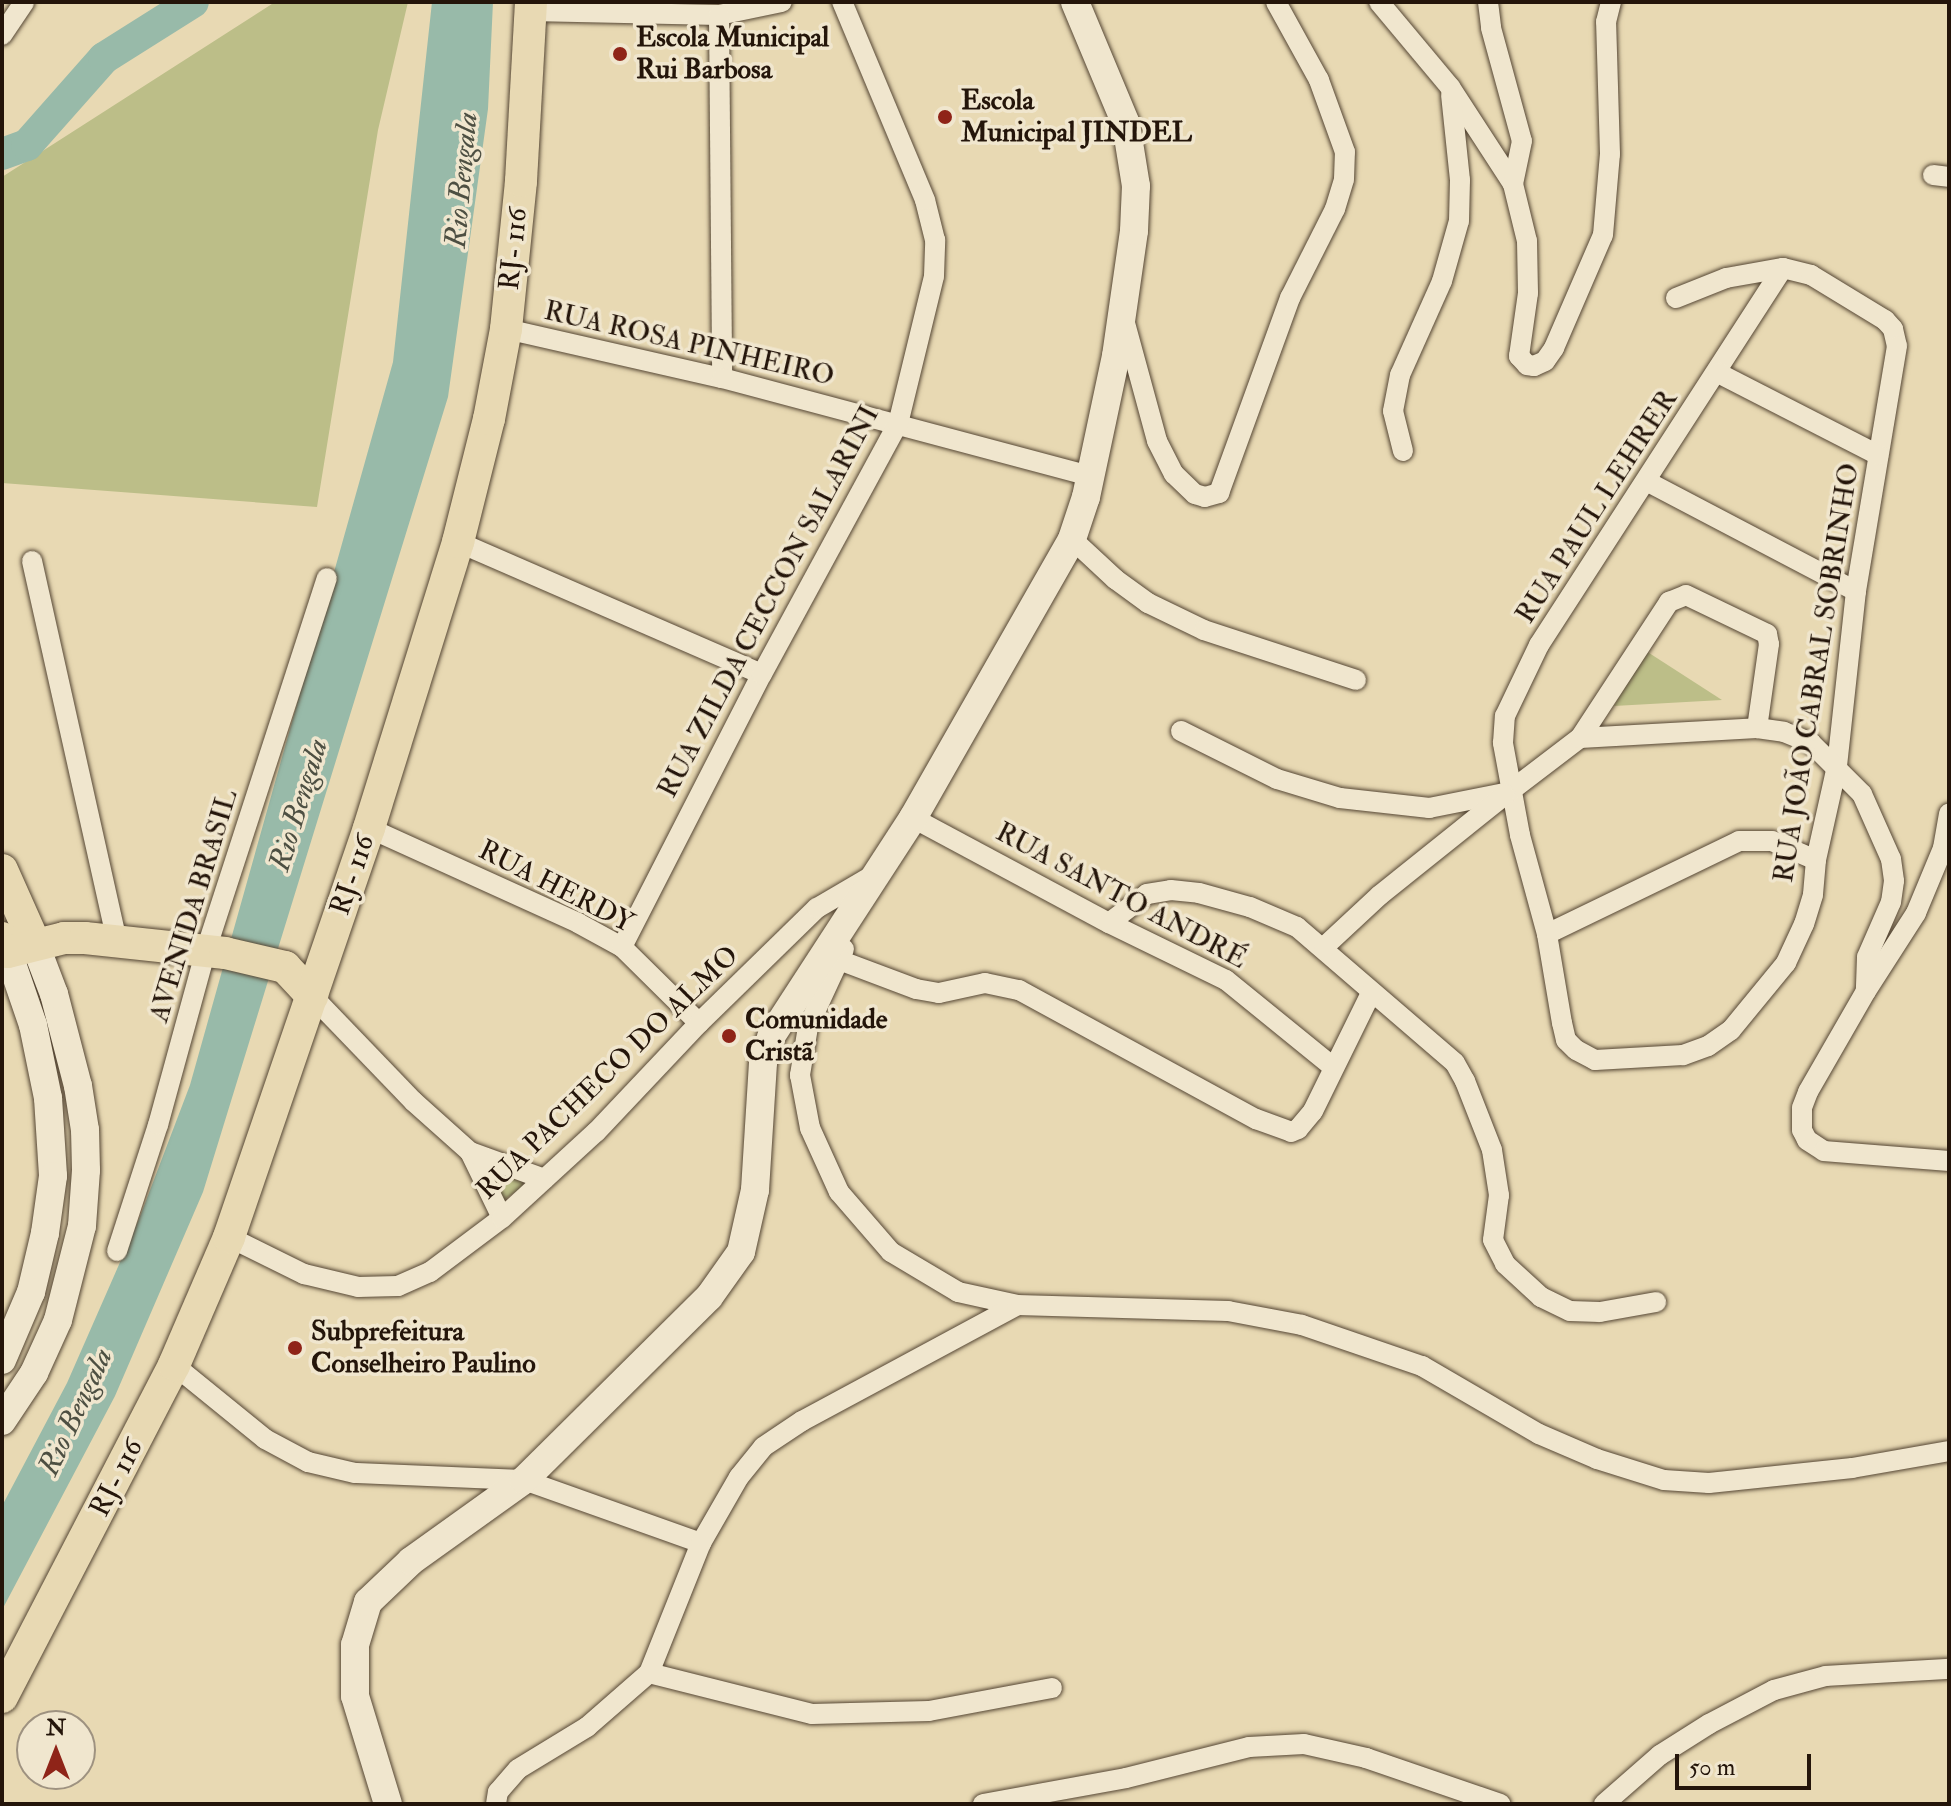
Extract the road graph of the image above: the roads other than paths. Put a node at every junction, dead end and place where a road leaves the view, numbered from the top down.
1 (24, 2) edge
2 (782, 2) edge
3 (842, 2) edge
4 (1075, 2) edge
5 (1276, 2) edge
6 (1488, 2) edge
7 (1611, 2) edge
8 (531, 6) edge
9 (1387, 7) edge
10 (719, 15) junction
11 (2, 35) edge
12 (1450, 87) junction
13 (1513, 184) junction
14 (1783, 268) junction
15 (1676, 298) dead end
16 (1123, 315) junction
17 (506, 329) junction
18 (1718, 373) junction
19 (722, 378) junction
20 (898, 424) junction
21 (1403, 451) dead end
22 (1878, 455) junction
23 (1090, 476) junction
24 (1648, 482) junction
25 (1072, 539) junction
26 (458, 542) junction
27 (32, 561) dead end
28 (327, 578) dead end
29 (1856, 591) junction
30 (762, 674) junction
31 (1356, 680) dead end
32 (1757, 728) junction
33 (1181, 731) dead end
34 (1580, 738) junction
35 (1837, 766) junction
36 (1511, 791) junction
37 (1949, 814) edge
38 (913, 818) junction
39 (369, 828) junction
40 (1816, 860) junction
41 (2, 870) edge
42 (880, 872) junction
43 (1109, 923) junction
44 (1547, 934) junction
45 (117, 940) junction
46 (12, 947) edge
47 (622, 947) junction
48 (1324, 947) junction
49 (216, 951) junction
50 (839, 960) junction
51 (1866, 991) junction
52 (1371, 993) junction
53 (312, 996) junction
54 (699, 1023) junction
55 (1332, 1066) junction
56 (470, 1152) junction
57 (1949, 1161) edge
58 (544, 1179) junction
59 (502, 1218) junction
60 (229, 1237) junction
61 (117, 1251) dead end
62 (1656, 1302) dead end
63 (1017, 1305) junction
64 (2, 1360) edge
65 (174, 1365) junction
66 (2, 1421) edge
67 (1949, 1451) edge
68 (524, 1480) junction
69 (701, 1543) junction
70 (1949, 1669) edge
71 (649, 1673) junction
72 (1052, 1688) dead end
73 (2, 1697) edge
74 (388, 1804) edge
75 (496, 1804) edge
76 (983, 1804) edge
77 (1500, 1804) edge
78 (1604, 1804) edge

1 - 11 street
2 - 10 street
3 - 20 street, RUA ZILDA CECCON SALARINI
4 - 16 street
5 - 16 street
6 - 13 street
7 - 13 street
8 - 10 street
8 - 17 main road, RJ- 116
9 - 12 street
10 - 19 street
12 - 13 street
12 - 21 street
14 - 15 street
14 - 18 street, RUA PAUL LEHRER
14 - 22 street, RUA JOÃO CABRAL SOBRINHO
16 - 23 street
17 - 19 street, RUA ROSA PINHEIRO
17 - 26 main road, RJ- 116
18 - 22 street
18 - 24 street, RUA PAUL LEHRER
19 - 20 street, RUA ROSA PINHEIRO
20 - 23 street, RUA ROSA PINHEIRO
20 - 30 street, RUA ZILDA CECCON SALARINI
22 - 29 street, RUA JOÃO CABRAL SOBRINHO
23 - 25 street
24 - 29 street
24 - 36 street, RUA PAUL LEHRER
25 - 31 street
25 - 38 street
26 - 30 street
26 - 39 main road, RJ- 116
27 - 45 street
28 - 49 street, AVENIDA BRASIL
29 - 35 street, RUA JOÃO CABRAL SOBRINHO
30 - 47 street, RUA ZILDA CECCON SALARINI
32 - 34 street
32 - 34 street
32 - 35 street
33 - 36 street
34 - 36 street
35 - 40 street, RUA JOÃO CABRAL SOBRINHO
35 - 51 street
36 - 44 street, RUA JOÃO CABRAL SOBRINHO
36 - 48 street
37 - 51 street
38 - 42 street
38 - 43 street, RUA SANTO ANDRÉ
39 - 47 street, RUA HERDY
39 - 53 main road, RJ- 116
40 - 44 street
40 - 44 street, RUA JOÃO CABRAL SOBRINHO
41 - 46 main road
42 - 50 street
42 - 54 street, RUA PACHECO DO ALMO
42 - 68 street
43 - 48 street
43 - 55 street, RUA SANTO ANDRÉ
45 - 46 main road
45 - 49 main road
46 - 64 street
46 - 66 street
47 - 54 street, RUA HERDY
48 - 52 street
49 - 53 main road
49 - 61 street, AVENIDA BRASIL
50 - 55 street
50 - 63 street
51 - 57 street
52 - 55 street
52 - 62 street
53 - 56 street
53 - 60 main road, RJ- 116
54 - 58 street, RUA PACHECO DO ALMO
56 - 58 street
56 - 59 street
58 - 59 street, RUA PACHECO DO ALMO
59 - 60 street, RUA PACHECO DO ALMO
60 - 65 main road, RJ- 116
63 - 67 street
63 - 69 street
65 - 68 street
65 - 73 main road, RJ- 116
68 - 69 street
68 - 74 street
69 - 71 street
70 - 78 street
71 - 72 street
71 - 75 street
76 - 77 street

